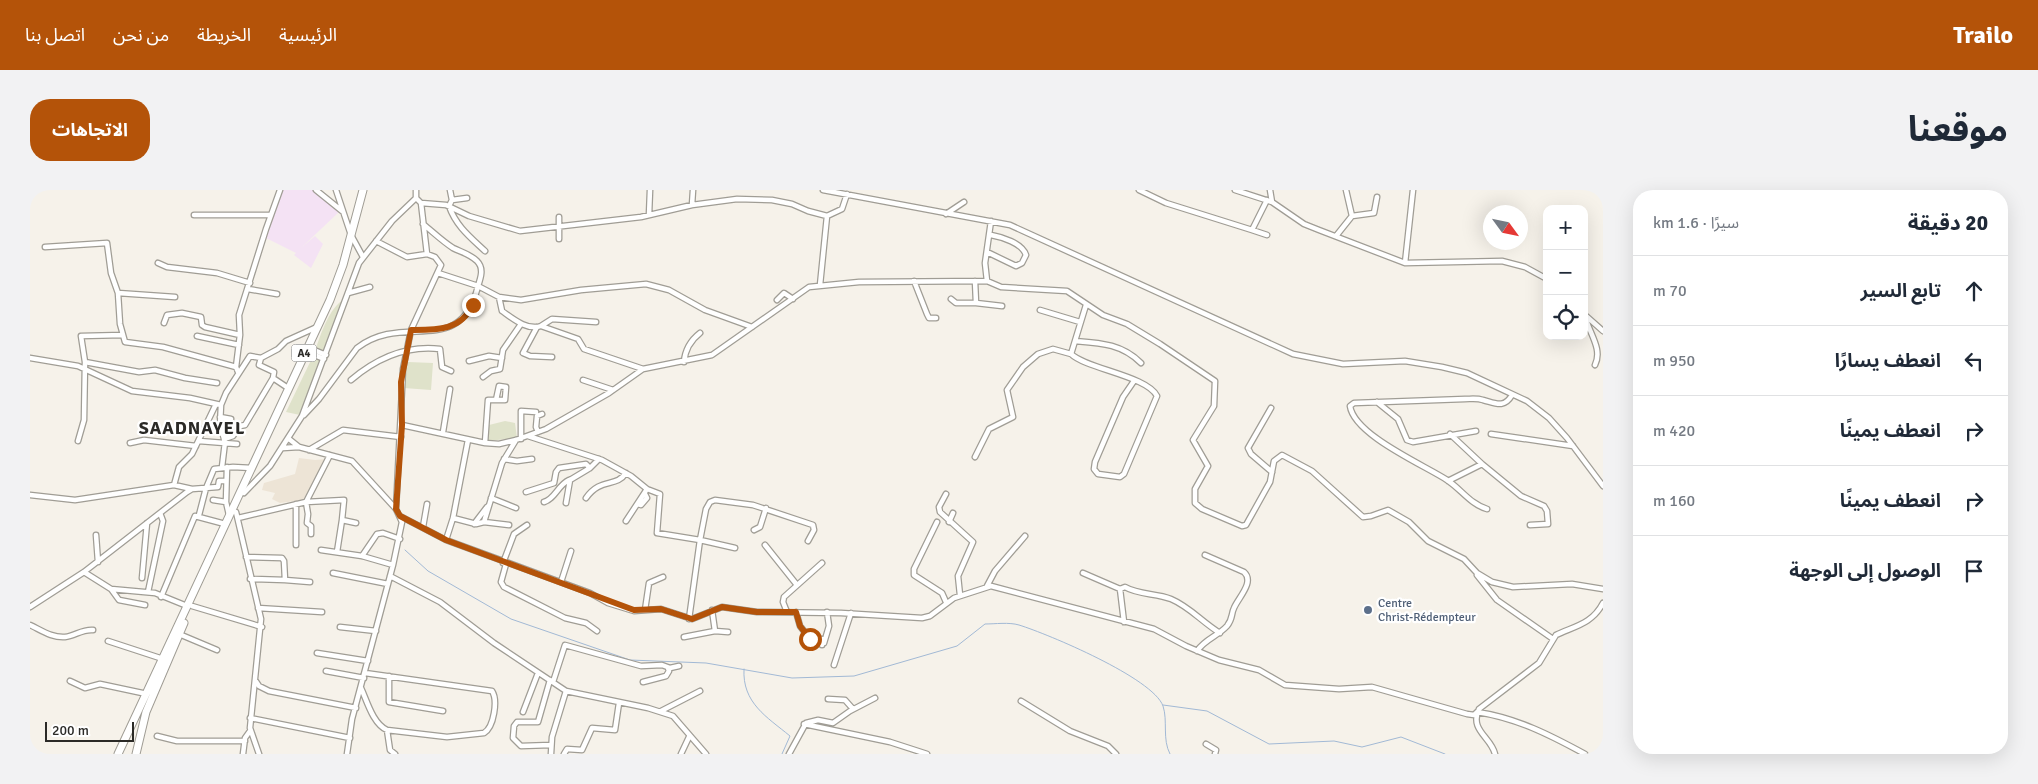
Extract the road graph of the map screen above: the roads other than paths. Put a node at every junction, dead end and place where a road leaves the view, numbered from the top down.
1 (280, 190) edge
2 (316, 190) edge
3 (336, 190) edge
4 (363, 190) edge
5 (367, 190) edge
6 (416, 190) edge
7 (450, 190) edge
8 (650, 190) edge
9 (693, 190) edge
10 (824, 190) edge
11 (1139, 190) edge
12 (1235, 190) edge
13 (1270, 190) edge
14 (1346, 190) edge
15 (1413, 190) edge
16 (847, 194) junction
17 (1377, 197) dead end
18 (416, 198) junction
19 (467, 198) dead end
20 (452, 200) junction
21 (1269, 201) junction
22 (964, 202) dead end
23 (421, 203) junction
24 (692, 205) junction
25 (449, 206) junction
26 (344, 212) junction
27 (946, 214) junction
28 (194, 215) dead end
29 (271, 215) junction
30 (649, 215) junction
31 (827, 216) junction
32 (1352, 216) junction
33 (559, 217) dead end
34 (992, 221) junction
35 (423, 224) junction
36 (559, 225) junction
37 (1252, 230) junction
38 (991, 235) junction
39 (1267, 236) dead end
40 (1336, 236) junction
41 (353, 237) junction
42 (559, 239) dead end
43 (376, 241) junction
44 (45, 247) dead end
45 (485, 251) dead end
46 (987, 252) junction
47 (427, 254) junction
48 (363, 257) junction
49 (158, 263) dead end
50 (1405, 263) junction
51 (438, 274) junction
52 (1543, 277) edge
53 (914, 281) junction
54 (975, 281) junction
55 (987, 281) junction
56 (820, 285) junction
57 (249, 286) junction
58 (478, 286) junction
59 (370, 288) dead end
60 (118, 293) junction
61 (348, 293) junction
62 (277, 294) dead end
63 (175, 297) dead end
64 (499, 297) junction
65 (793, 298) junction
66 (951, 299) dead end
67 (777, 300) dead end
68 (976, 303) junction
69 (1086, 305) junction
70 (1002, 306) dead end
71 (1040, 310) dead end
72 (936, 318) dead end
73 (1588, 318) edge
74 (596, 322) dead end
75 (1080, 322) junction
76 (164, 323) dead end
77 (521, 324) junction
78 (539, 326) junction
79 (317, 327) junction
80 (752, 327) junction
81 (1588, 328) edge
82 (411, 330) junction
83 (1603, 331) edge
84 (700, 333) dead end
85 (123, 335) junction
86 (240, 335) junction
87 (197, 336) dead end
88 (1075, 341) junction
89 (239, 345) junction
90 (308, 350) junction
91 (407, 350) junction
92 (1071, 354) junction
93 (325, 357) junction
94 (552, 357) dead end
95 (30, 358) edge
96 (261, 358) junction
97 (502, 358) junction
98 (469, 361) dead end
99 (85, 362) junction
100 (684, 362) junction
101 (1141, 363) dead end
102 (1595, 365) dead end
103 (85, 369) junction
104 (643, 369) junction
105 (237, 370) junction
106 (451, 371) dead end
107 (483, 377) dead end
108 (273, 378) junction
109 (352, 380) dead end
110 (583, 380) dead end
111 (1134, 381) junction
112 (217, 383) dead end
113 (315, 383) junction
114 (288, 388) junction
115 (325, 389) junction
116 (450, 389) dead end
117 (613, 390) junction
118 (1512, 395) junction
119 (496, 400) dead end
120 (1377, 402) junction
121 (218, 404) junction
122 (1271, 408) dead end
123 (536, 412) dead end
124 (542, 414) dead end
125 (302, 416) junction
126 (220, 417) junction
127 (231, 419) dead end
128 (402, 425) junction
129 (1476, 431) dead end
130 (443, 432) junction
131 (538, 432) junction
132 (1450, 434) junction
133 (1491, 434) dead end
134 (528, 436) junction
135 (401, 437) junction
136 (289, 439) junction
137 (518, 439) junction
138 (468, 440) junction
139 (78, 441) dead end
140 (199, 441) junction
141 (225, 441) junction
142 (130, 443) dead end
143 (485, 443) junction
144 (237, 444) dead end
145 (196, 446) junction
146 (1573, 446) junction
147 (299, 447) junction
148 (283, 448) junction
149 (309, 450) junction
150 (330, 455) junction
151 (975, 457) dead end
152 (504, 459) junction
153 (532, 459) dead end
154 (599, 460) junction
155 (1482, 464) junction
156 (224, 467) junction
157 (252, 468) junction
158 (590, 468) junction
159 (1272, 472) junction
160 (626, 473) junction
161 (570, 480) junction
162 (1448, 480) junction
163 (226, 481) junction
164 (174, 485) junction
165 (1603, 486) edge
166 (206, 488) junction
167 (192, 489) junction
168 (526, 492) dead end
169 (646, 492) junction
170 (244, 494) junction
171 (946, 494) dead end
172 (30, 495) edge
173 (397, 495) junction
174 (491, 498) junction
175 (586, 498) dead end
176 (213, 500) dead end
177 (389, 500) junction
178 (226, 502) junction
179 (306, 502) junction
180 (544, 502) dead end
181 (566, 503) dead end
182 (296, 504) junction
183 (427, 504) dead end
184 (488, 506) junction
185 (516, 508) dead end
186 (766, 508) junction
187 (396, 509) junction
188 (1487, 509) dead end
189 (160, 513) junction
190 (953, 513) dead end
191 (234, 514) junction
192 (199, 515) junction
193 (400, 516) junction
194 (453, 518) junction
195 (342, 520) junction
196 (626, 521) dead end
197 (484, 522) junction
198 (937, 522) dead end
199 (949, 522) junction
200 (147, 523) junction
201 (356, 523) dead end
202 (225, 524) junction
203 (474, 524) junction
204 (509, 525) dead end
205 (526, 525) dead end
206 (1530, 525) dead end
207 (423, 526) junction
208 (754, 530) dead end
209 (311, 534) dead end
210 (96, 535) dead end
211 (1024, 536) dead end
212 (400, 539) junction
213 (446, 540) junction
214 (700, 540) junction
215 (808, 541) dead end
216 (296, 545) dead end
217 (765, 545) dead end
218 (735, 548) dead end
219 (321, 550) dead end
220 (571, 551) dead end
221 (337, 552) junction
222 (1204, 555) dead end
223 (362, 556) junction
224 (246, 557) junction
225 (98, 562) junction
226 (505, 563) junction
227 (822, 563) dead end
228 (393, 565) junction
229 (84, 572) junction
230 (1083, 573) dead end
231 (1477, 573) junction
232 (333, 574) dead end
233 (390, 576) junction
234 (662, 577) dead end
235 (142, 578) dead end
236 (250, 579) junction
237 (285, 580) junction
238 (310, 582) dead end
239 (561, 582) junction
240 (388, 584) junction
241 (797, 585) junction
242 (987, 586) junction
243 (111, 589) junction
244 (1120, 589) junction
245 (1603, 589) edge
246 (148, 592) junction
247 (960, 595) junction
248 (161, 597) junction
249 (946, 602) junction
250 (1603, 603) edge
251 (145, 605) dead end
252 (189, 606) junction
253 (30, 607) edge
254 (258, 608) junction
255 (645, 610) junction
256 (712, 610) junction
257 (322, 612) dead end
258 (787, 612) junction
259 (796, 612) junction
260 (827, 612) junction
261 (851, 613) junction
262 (689, 619) junction
263 (1124, 622) junction
264 (30, 625) edge
265 (262, 627) junction
266 (340, 627) dead end
267 (93, 630) dead end
268 (376, 631) junction
269 (597, 631) dead end
270 (716, 631) junction
271 (728, 632) dead end
272 (177, 633) junction
273 (1220, 633) junction
274 (684, 637) dead end
275 (1553, 639) junction
276 (108, 641) dead end
277 (217, 650) dead end
278 (1197, 651) junction
279 (317, 653) dead end
280 (163, 659) junction
281 (368, 661) junction
282 (834, 665) dead end
283 (680, 666) dead end
284 (668, 668) junction
285 (326, 671) dead end
286 (538, 673) junction
287 (364, 676) junction
288 (389, 676) junction
289 (254, 679) junction
290 (551, 681) junction
291 (70, 682) dead end
292 (643, 682) dead end
293 (361, 688) junction
294 (566, 691) junction
295 (700, 691) dead end
296 (147, 694) junction
297 (874, 698) dead end
298 (828, 699) dead end
299 (1020, 701) dead end
300 (619, 703) junction
301 (356, 708) junction
302 (854, 709) junction
303 (443, 711) dead end
304 (661, 711) junction
305 (524, 712) dead end
306 (1478, 712) junction
307 (250, 718) junction
308 (804, 724) junction
309 (387, 730) junction
310 (250, 731) junction
311 (157, 736) dead end
312 (689, 737) junction
313 (350, 738) junction
314 (245, 741) junction
315 (1206, 744) dead end
316 (551, 745) junction
317 (118, 754) edge
318 (136, 754) edge
319 (243, 754) edge
320 (259, 754) edge
321 (348, 754) edge
322 (394, 754) edge
323 (550, 754) edge
324 (564, 754) edge
325 (680, 754) edge
326 (706, 754) edge
327 (789, 754) edge
328 (927, 754) edge
329 (1116, 754) edge
330 (1215, 754) edge
331 (1495, 754) edge
332 (1585, 754) edge

1 - 29 street
2 - 26 street
3 - 26 street
4 - 41 highway, A4
5 - 41 highway, A4
6 - 18 street
7 - 20 street
8 - 30 street
9 - 24 street
10 - 16 street
11 - 37 street
12 - 21 street
13 - 21 street
14 - 32 street
15 - 50 street
16 - 27 street
16 - 31 street
17 - 32 street
18 - 23 street
18 - 43 street
19 - 20 street
20 - 25 street
21 - 37 street
21 - 40 street
22 - 27 street
23 - 25 street
23 - 35 street
24 - 30 street
24 - 31 street
25 - 36 street
25 - 45 street
26 - 41 street
27 - 34 street
28 - 29 street
29 - 57 street
30 - 36 street
31 - 56 street
32 - 40 street
33 - 36 street
34 - 38 street
34 - 118 street
35 - 47 street
35 - 58 street
36 - 42 street
37 - 39 street
38 - 46 street
38 - 46 street
40 - 50 street
41 - 48 street
41 - 79 highway, A4
41 - 90 highway, A4
43 - 47 street
43 - 48 street
44 - 60 street
46 - 55 street
47 - 51 street
48 - 61 street
49 - 57 street
50 - 52 street
51 - 58 street
51 - 82 street
53 - 54 street
53 - 56 street
53 - 72 street
54 - 55 street
54 - 68 street
55 - 69 street
56 - 65 street
57 - 62 street
57 - 86 street
58 - 64 street
58 - 82 street
59 - 61 street
60 - 63 street
60 - 85 street
61 - 93 street
64 - 77 street
64 - 80 street
65 - 67 street
65 - 80 street
66 - 68 street
68 - 70 street
69 - 75 street
69 - 159 street
71 - 75 street
73 - 83 street
74 - 78 street
75 - 88 street
76 - 86 street
77 - 78 street
77 - 97 street
78 - 94 street
78 - 104 street
79 - 90 highway, A4
79 - 96 street
80 - 100 street
81 - 102 street
82 - 91 street
82 - 115 street
84 - 100 street
85 - 99 street
85 - 105 street
86 - 89 street
87 - 89 street
88 - 92 street
88 - 101 street
89 - 105 street
90 - 93 street
90 - 114 highway, A4
90 - 170 highway, A4
91 - 106 street
91 - 109 street
91 - 128 street
92 - 111 street
92 - 151 street
93 - 113 street
95 - 103 street
96 - 105 street
96 - 108 street
97 - 98 street
97 - 107 street
99 - 103 street
99 - 112 street
100 - 104 street
103 - 121 street
103 - 139 street
104 - 117 street
105 - 121 street
108 - 114 street
108 - 141 street
110 - 117 street
111 - 111 street
113 - 115 street
113 - 125 street
114 - 157 highway, A4
115 - 125 street
116 - 130 street
117 - 131 street
118 - 120 street
118 - 146 street
119 - 143 street
120 - 132 street
120 - 162 street
121 - 126 street
121 - 140 street
122 - 159 street
123 - 137 street
124 - 131 street
125 - 136 street
126 - 127 street
126 - 141 street
128 - 130 street
128 - 135 street
129 - 132 street
130 - 138 street
131 - 134 street
132 - 155 street
133 - 146 street
134 - 137 street
134 - 154 street
135 - 149 street
135 - 173 street
136 - 147 street
136 - 148 street
137 - 143 street
137 - 152 street
138 - 143 street
138 - 194 street
140 - 141 street
140 - 145 street
141 - 144 street
141 - 156 street
142 - 145 street
145 - 164 street
146 - 165 street
147 - 148 street
147 - 149 street
148 - 170 street
149 - 150 street
150 - 177 street
150 - 179 street
152 - 153 street
152 - 174 street
154 - 158 street
154 - 160 street
155 - 162 street
155 - 206 street
156 - 157 street
156 - 163 street
156 - 166 street
157 - 191 highway, A4
158 - 161 street
158 - 168 street
159 - 231 street
160 - 169 street
160 - 175 street
161 - 180 street
161 - 181 street
162 - 188 street
163 - 166 street
163 - 178 street
164 - 167 street
164 - 172 street
166 - 167 street
166 - 192 street
167 - 189 street
169 - 196 street
169 - 214 street
170 - 191 highway, A4
171 - 199 street
173 - 177 street
173 - 187 street
174 - 184 street
174 - 185 street
176 - 178 street
177 - 187 street
178 - 191 street
179 - 182 street
179 - 195 street
179 - 209 street
182 - 191 street
182 - 216 street
183 - 207 street
184 - 197 street
184 - 203 street
186 - 208 street
186 - 214 street
186 - 215 street
187 - 193 street
189 - 200 street
189 - 246 street
190 - 199 street
191 - 202 highway, A4
191 - 224 street
191 - 252 highway, A4
192 - 202 street
192 - 248 street
193 - 207 street
193 - 212 street
194 - 203 street
194 - 213 street
195 - 201 street
195 - 221 street
197 - 203 street
197 - 204 street
198 - 249 street
199 - 247 street
200 - 225 street
200 - 235 street
202 - 252 highway, A4
205 - 226 street
207 - 213 street
210 - 225 street
211 - 242 street
212 - 223 street
212 - 228 street
213 - 226 street
214 - 218 street
214 - 262 street
217 - 241 street
219 - 221 street
220 - 239 street
221 - 223 street
222 - 273 street
223 - 228 street
224 - 236 street
224 - 237 street
225 - 229 street
226 - 239 street
226 - 269 street
227 - 241 street
228 - 233 street
229 - 243 street
229 - 253 street
230 - 244 street
231 - 245 street
231 - 275 street
232 - 240 street
233 - 240 street
233 - 286 street
234 - 255 street
236 - 237 street
236 - 254 street
237 - 238 street
239 - 255 street
240 - 268 street
241 - 258 street
242 - 247 street
242 - 263 street
243 - 246 street
243 - 251 street
244 - 263 street
244 - 273 street
246 - 248 street
247 - 249 street
248 - 252 street
249 - 261 street
250 - 275 street
252 - 265 street
252 - 272 highway, A4
254 - 257 street
254 - 265 street
255 - 262 street
256 - 258 street
256 - 262 street
256 - 270 street
258 - 259 street
259 - 260 street
259 - 260 street
260 - 261 street
261 - 282 street
263 - 278 street
264 - 267 street
265 - 289 street
266 - 268 street
268 - 281 street
270 - 271 street
270 - 274 street
272 - 277 street
272 - 280 highway, A4
272 - 318 highway, A4
273 - 278 street
275 - 306 street
276 - 280 street
278 - 306 street
279 - 281 street
280 - 296 highway, A4
281 - 287 street
283 - 284 street
284 - 290 street
284 - 292 street
285 - 287 street
286 - 290 street
286 - 305 street
287 - 288 street
287 - 293 street
288 - 303 street
288 - 309 street
289 - 301 street
289 - 307 street
290 - 294 street
290 - 316 street
291 - 296 street
293 - 301 street
293 - 309 street
294 - 300 street
294 - 316 street
295 - 304 street
296 - 317 highway, A4
297 - 302 street
298 - 302 street
299 - 329 street
300 - 304 street
300 - 324 street
301 - 313 street
302 - 308 street
304 - 312 street
306 - 331 street
306 - 332 street
307 - 310 street
307 - 313 street
308 - 327 street
308 - 328 street
309 - 322 street
310 - 314 street
310 - 320 street
311 - 314 street
312 - 325 street
312 - 326 street
313 - 321 street
314 - 319 street
315 - 330 street
316 - 323 street

